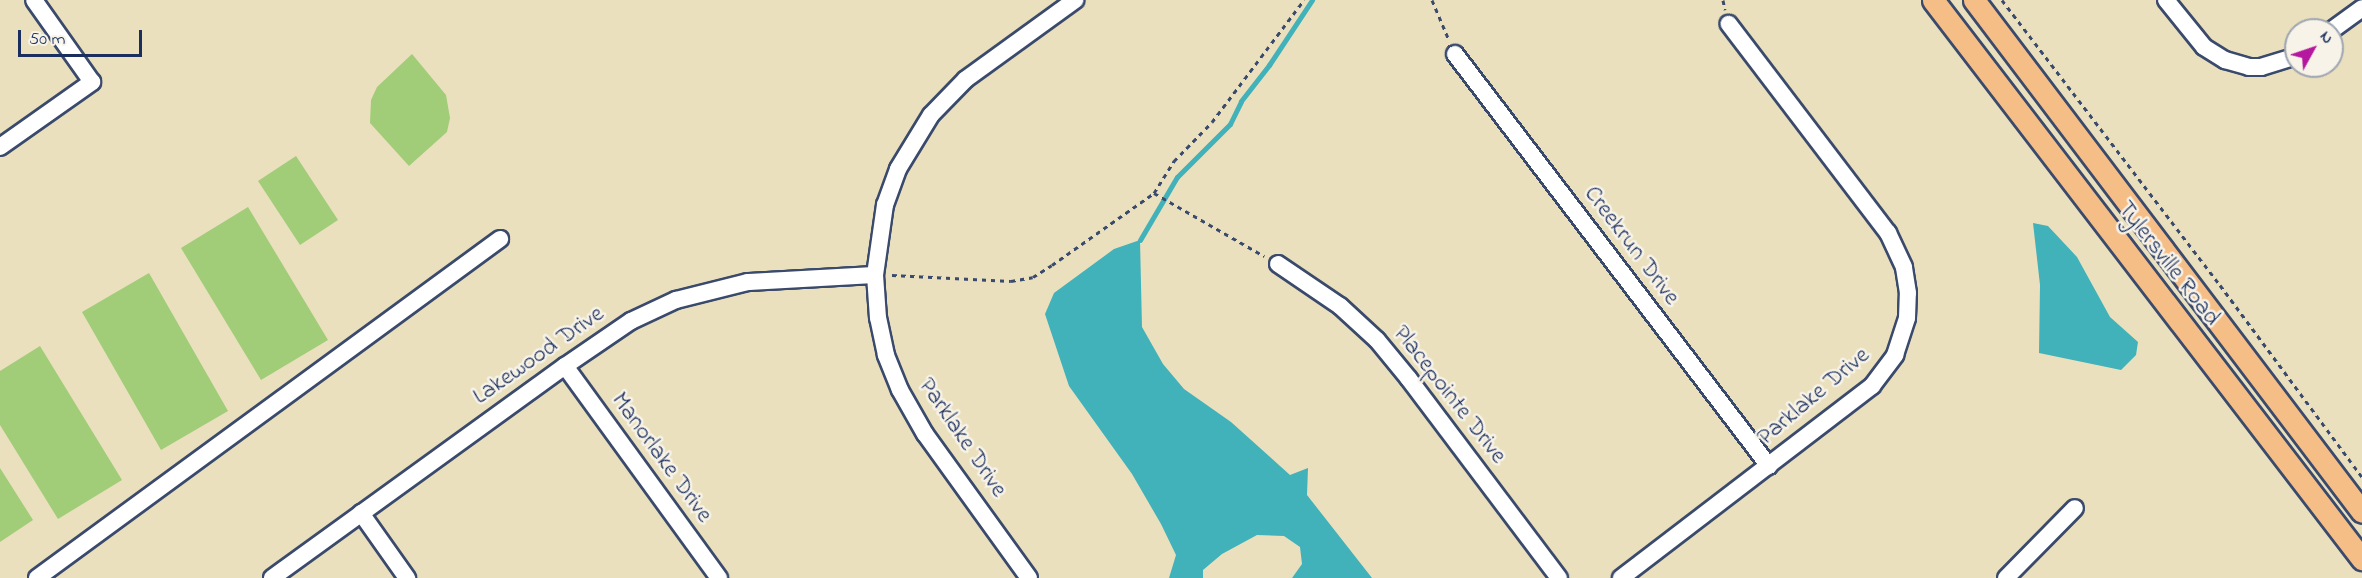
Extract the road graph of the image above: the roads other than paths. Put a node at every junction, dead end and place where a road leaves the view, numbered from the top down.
1 (34, 0) edge
2 (1075, 0) edge
3 (1933, 0) edge
4 (1974, 0) edge
5 (2166, 0) edge
6 (2362, 8) edge
7 (2344, 21) edge
8 (1729, 24) dead end
9 (1455, 54) road end
10 (2284, 60) edge
11 (0, 147) edge
12 (500, 239) dead end
13 (1278, 264) road end
14 (875, 275) junction
15 (565, 366) junction
16 (1769, 466) junction
17 (2075, 508) dead end
18 (2362, 512) edge
19 (361, 513) junction
20 (2362, 559) edge
21 (37, 578) edge
22 (272, 578) edge
23 (407, 578) edge
24 (719, 578) edge
25 (1029, 578) edge
26 (1559, 578) edge
27 (1621, 578) edge
28 (2006, 578) edge

1 - 11 street
2 - 14 street, Parklake Drive
3 - 20 main road, Tylersville Road
4 - 18 main road, Tylersville Road
5 - 10 street
6 - 7 street
8 - 16 street, Parklake Drive
9 - 16 street, Creekrun Drive
12 - 21 street
13 - 26 street, Placepointe Drive
14 - 15 street, Lakewood Drive
14 - 25 street, Parklake Drive
15 - 19 street, Lakewood Drive
15 - 24 street, Manorlake Drive
16 - 27 street, Parklake Drive
17 - 28 street
19 - 22 street, Lakewood Drive
19 - 23 street

